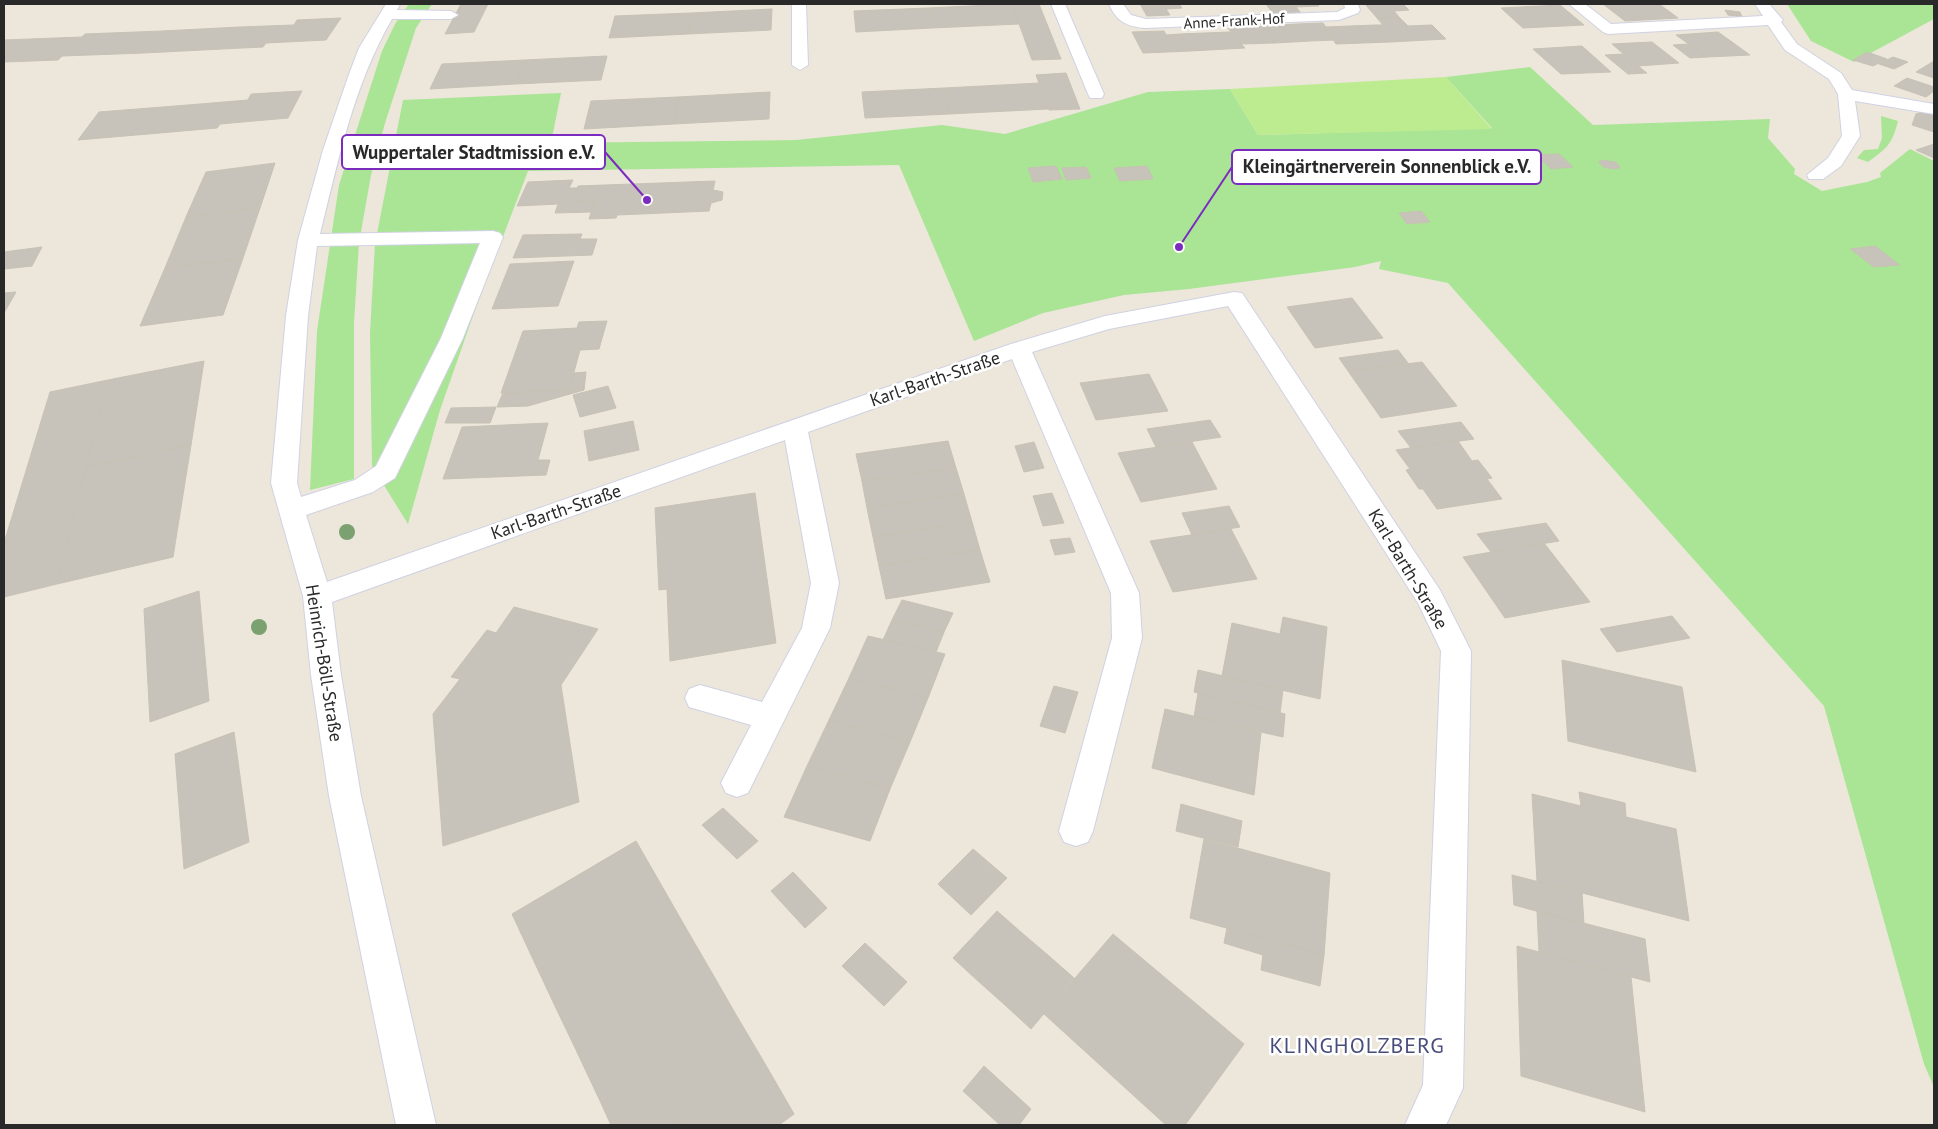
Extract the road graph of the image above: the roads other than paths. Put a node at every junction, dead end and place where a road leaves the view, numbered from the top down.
1 (799, 4) edge
2 (1058, 4) edge
3 (1116, 4) edge
4 (1350, 4) edge
5 (1576, 4) edge
6 (1762, 4) edge
7 (390, 9) edge
8 (451, 15) dead end
9 (1775, 20) junction
10 (800, 65) dead end
11 (1096, 94) dead end
12 (1846, 94) junction
13 (1934, 109) edge
14 (1816, 175) dead end
15 (308, 240) junction
16 (1019, 349) junction
17 (795, 428) junction
18 (292, 510) junction
19 (317, 596) junction
20 (700, 698) dead end
21 (772, 718) junction
22 (737, 783) dead end
23 (1076, 831) dead end
24 (416, 1125) edge
25 (1425, 1125) edge

1 - 10 street
2 - 11 street
3 - 4 street, Anne-Frank-Hof
5 - 9 street
6 - 9 street
7 - 8 street
7 - 15 street, Heinrich-Böll-Straße
9 - 12 street
12 - 13 street
12 - 14 street
15 - 18 street, Heinrich-Böll-Straße
15 - 18 street
16 - 17 street, Karl-Barth-Straße
16 - 23 street, Karl-Barth-Straße
16 - 25 street, Karl-Barth-Straße
17 - 19 street, Karl-Barth-Straße
17 - 21 street
18 - 19 street, Heinrich-Böll-Straße
19 - 24 street, Heinrich-Böll-Straße
20 - 21 street
21 - 22 street

